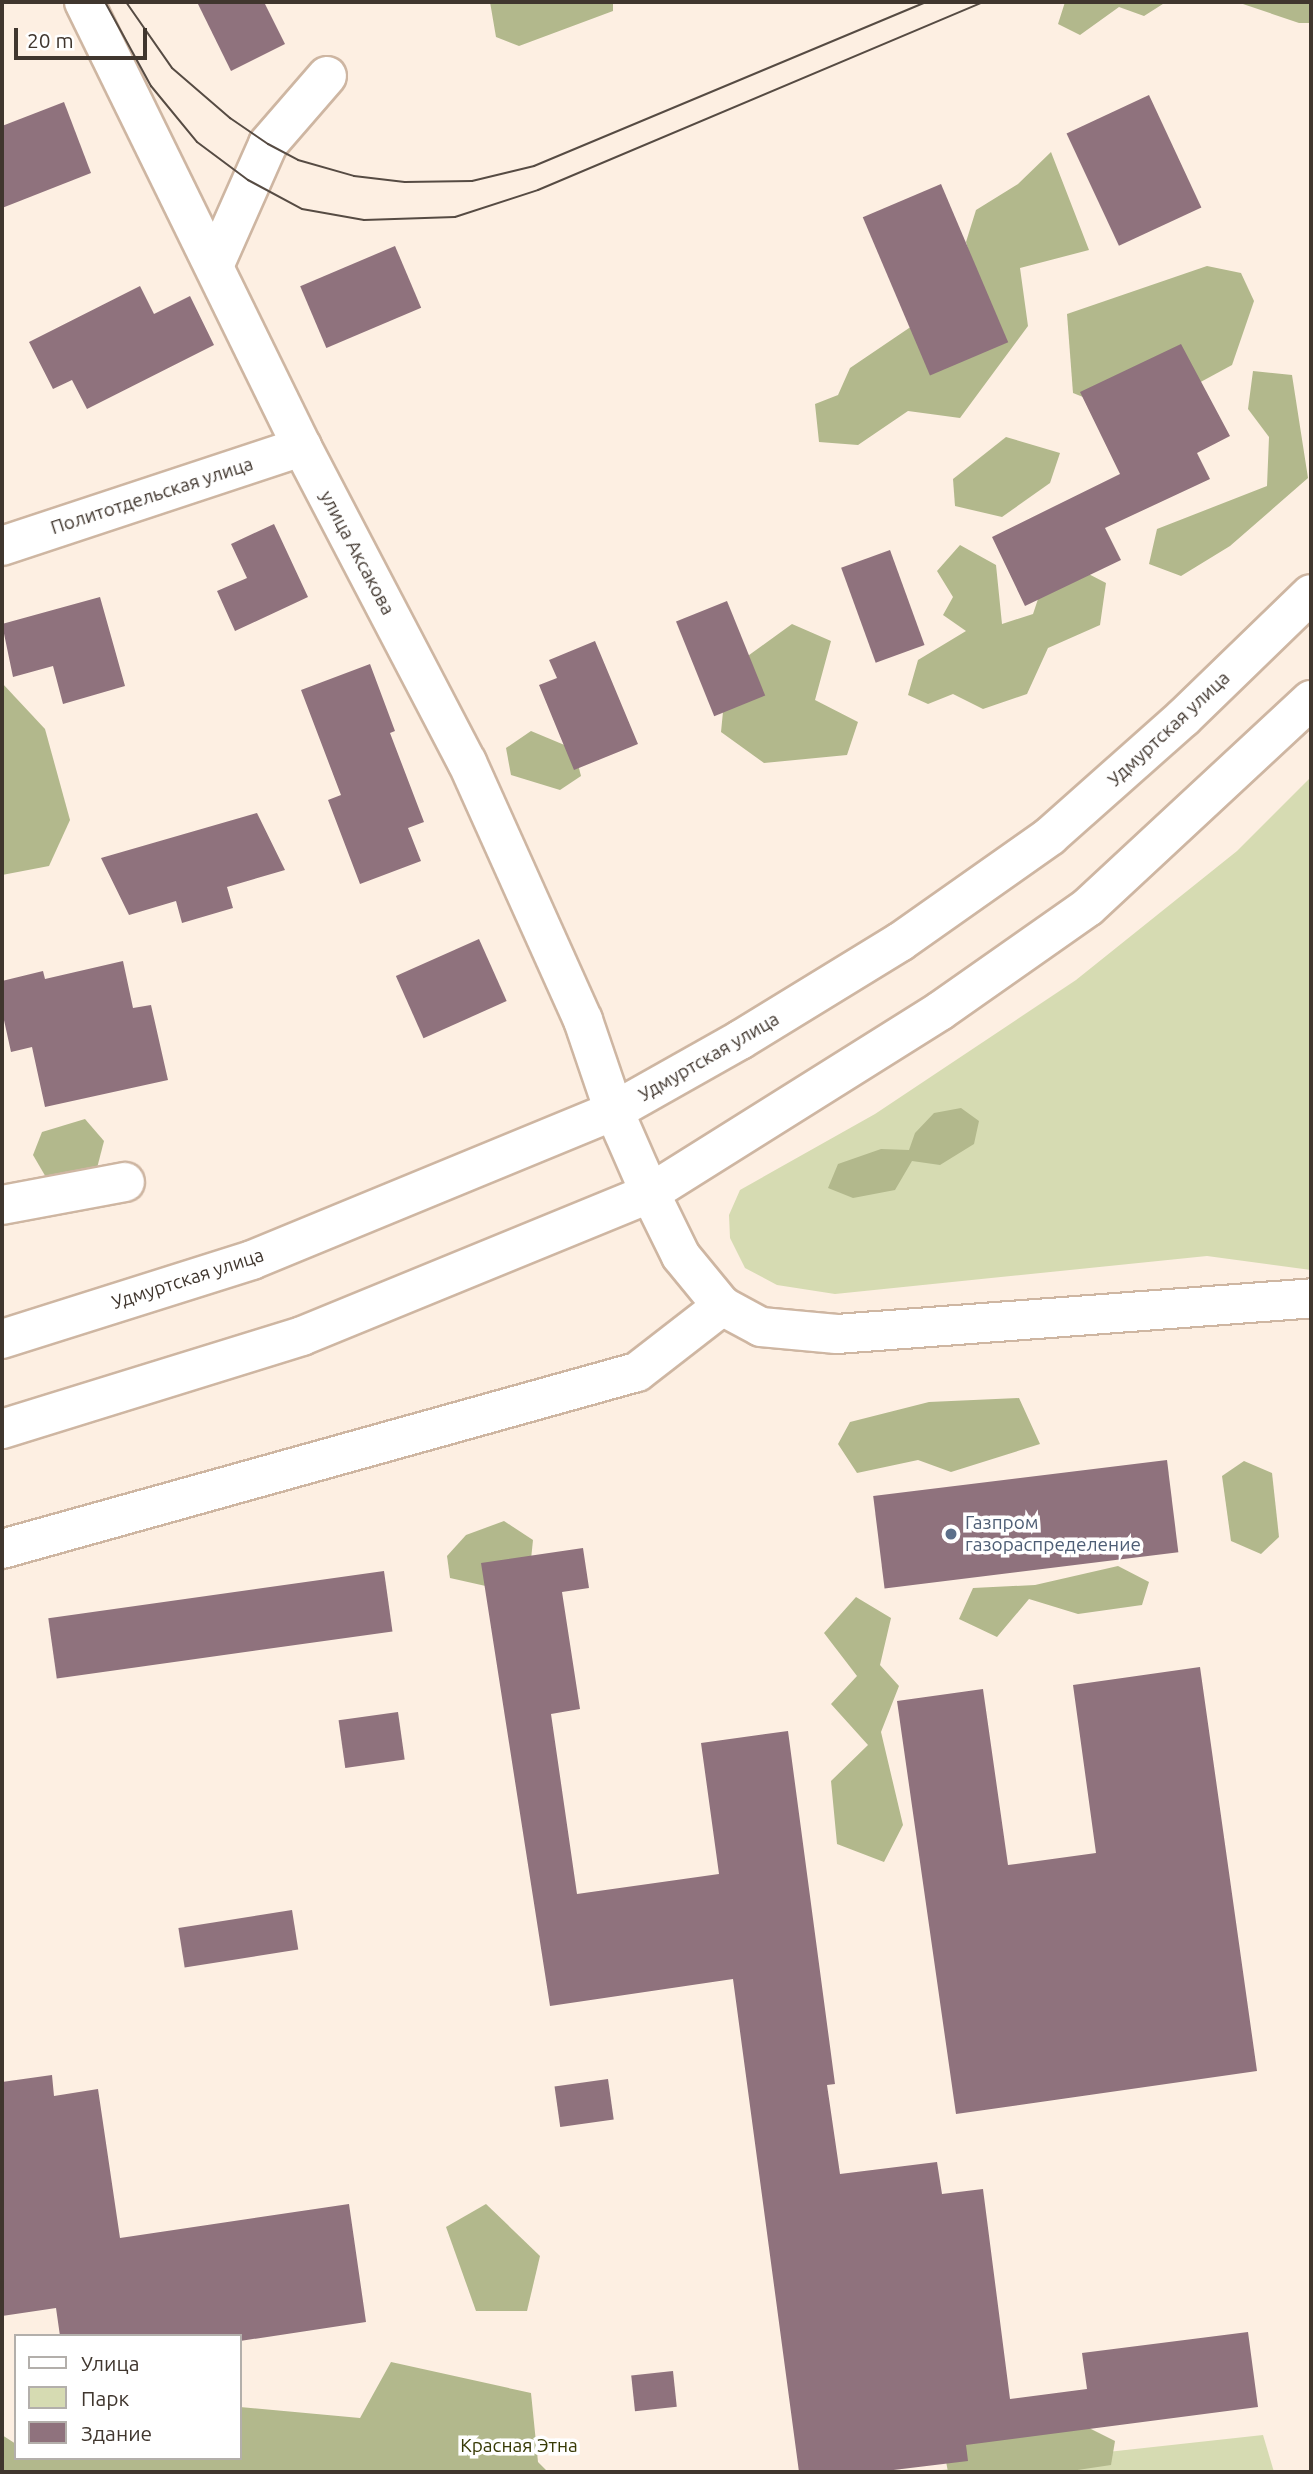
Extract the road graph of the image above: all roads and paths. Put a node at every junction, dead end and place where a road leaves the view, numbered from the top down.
1 (84, 2) edge
2 (327, 76) dead end
3 (214, 266) junction
4 (302, 447) junction
5 (2, 546) edge
6 (1311, 594) edge
7 (1311, 700) edge
8 (614, 1111) junction
9 (125, 1182) dead end
10 (650, 1193) junction
11 (2, 1205) edge
12 (1311, 1298) edge
13 (722, 1306) junction
14 (2, 1339) edge
15 (2, 1429) edge
16 (2, 1549) edge

1 - 3 main road, улица Аксакова
2 - 3 main road
3 - 4 main road, улица Аксакова
4 - 5 main road, Политотдельская улица
4 - 8 main road, улица Аксакова
6 - 8 main road, Удмуртская улица
7 - 10 main road
8 - 10 main road, улица Аксакова
8 - 14 main road, Удмуртская улица
9 - 11 main road
10 - 13 main road, улица Аксакова
10 - 15 main road
12 - 13 main road
13 - 16 main road

